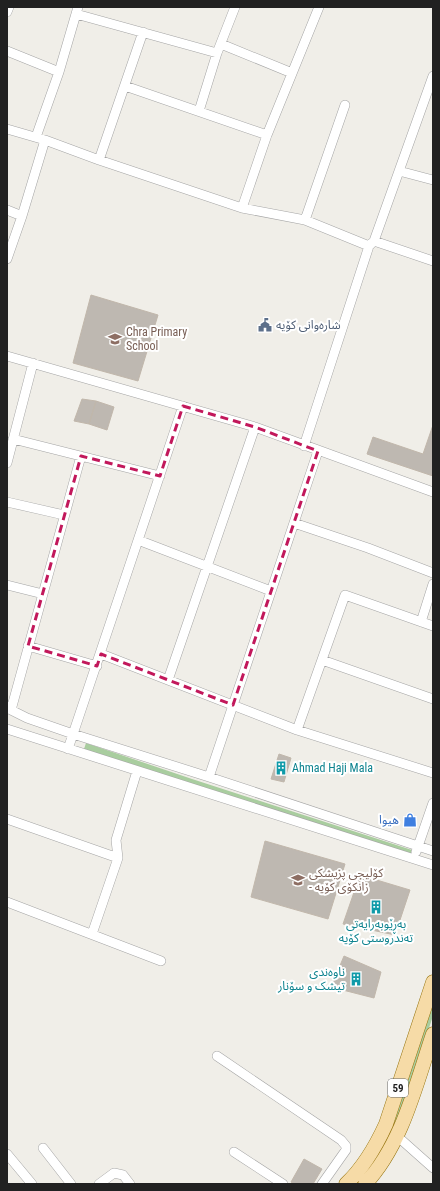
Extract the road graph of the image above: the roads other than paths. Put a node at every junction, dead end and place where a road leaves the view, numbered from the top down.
1 (8, 7) edge
2 (234, 7) edge
3 (320, 7) edge
4 (77, 11) edge
5 (7, 12) edge
6 (143, 32) junction
7 (221, 44) junction
8 (7, 51) edge
9 (217, 53) junction
10 (59, 72) junction
11 (292, 73) junction
12 (433, 76) edge
13 (125, 86) junction
14 (345, 105) dead end
15 (199, 111) junction
16 (7, 129) edge
17 (267, 134) junction
18 (36, 137) junction
19 (45, 140) junction
20 (99, 160) junction
21 (399, 171) junction
22 (433, 180) edge
23 (242, 208) junction
24 (7, 210) edge
25 (22, 216) junction
26 (305, 220) junction
27 (372, 243) junction
28 (7, 259) edge
29 (433, 261) edge
30 (7, 356) edge
31 (33, 363) junction
32 (183, 406) junction
33 (255, 428) junction
34 (13, 439) junction
35 (304, 446) junction
36 (318, 451) junction
37 (81, 456) junction
38 (7, 463) edge
39 (160, 476) junction
40 (433, 492) edge
41 (7, 502) edge
42 (64, 515) junction
43 (294, 523) junction
44 (138, 540) junction
45 (207, 566) junction
46 (433, 573) edge
47 (433, 584) edge
48 (7, 585) edge
49 (271, 591) junction
50 (43, 594) junction
51 (421, 622) junction
52 (433, 626) edge
53 (28, 646) junction
54 (101, 654) junction
55 (322, 660) junction
56 (96, 666) junction
57 (168, 680) junction
58 (433, 699) edge
59 (233, 705) junction
60 (9, 708) edge
61 (7, 729) edge
62 (297, 730) junction
63 (73, 734) junction
64 (68, 749) junction
65 (130, 752) junction
66 (125, 767) junction
67 (137, 771) junction
68 (433, 773) edge
69 (209, 777) junction
70 (433, 803) edge
71 (7, 820) edge
72 (418, 846) junction
73 (433, 851) edge
74 (118, 858) junction
75 (414, 859) junction
76 (433, 865) edge
77 (7, 902) edge
78 (92, 934) junction
79 (161, 961) dead end
80 (433, 982) edge
81 (433, 1034) edge
82 (216, 1056) dead end
83 (397, 1136) junction
84 (43, 1148) dead end
85 (234, 1152) dead end
86 (7, 1154) edge
87 (433, 1168) edge
88 (32, 1184) edge
89 (71, 1184) edge
90 (99, 1184) edge
91 (130, 1184) edge
92 (283, 1184) edge
93 (322, 1184) edge
94 (346, 1184) edge
95 (365, 1184) edge

1 - 5 street
2 - 7 street
3 - 11 street
4 - 6 street
4 - 10 street
6 - 9 street
6 - 13 street
7 - 9 street
7 - 11 street
8 - 10 street
9 - 15 street
10 - 18 street
11 - 17 street
12 - 21 street
13 - 15 street
13 - 20 street
14 - 26 street
15 - 17 street
16 - 18 street
17 - 23 street
18 - 19 street
19 - 20 street
19 - 25 street
20 - 23 street
21 - 22 street
21 - 27 street
23 - 26 street
24 - 25 street
25 - 28 street
26 - 27 street
27 - 29 street
27 - 35 street
30 - 31 street
31 - 32 street
31 - 34 street
32 - 33 street
32 - 39 street
33 - 35 street
33 - 45 street
34 - 37 street
34 - 38 street
35 - 36 street
36 - 40 street
36 - 43 street
37 - 39 street
37 - 42 street
39 - 44 street
41 - 42 street
42 - 50 street
43 - 46 street
43 - 49 street
44 - 45 street
44 - 54 street
45 - 49 street
45 - 57 street
47 - 51 street
48 - 50 street
49 - 59 street
50 - 53 street
51 - 52 street
51 - 55 street
53 - 56 street
53 - 60 street
54 - 56 street
54 - 57 street
55 - 58 street
55 - 62 street
56 - 63 street
57 - 59 street
59 - 62 street
59 - 69 street
60 - 63 street
61 - 64 street
62 - 68 street
63 - 64 street
63 - 65 street
64 - 66 street
65 - 66 street
65 - 69 street
66 - 67 street
67 - 74 street
67 - 75 street
69 - 72 street
70 - 72 street
71 - 74 street
72 - 73 street
72 - 75 street
74 - 78 street
75 - 76 street
77 - 78 street
78 - 79 street
80 - 94 main road, 59
81 - 83 main road, 59
82 - 93 street
83 - 87 street
83 - 95 main road, 59
84 - 89 street
85 - 92 street
86 - 88 street
90 - 91 street

